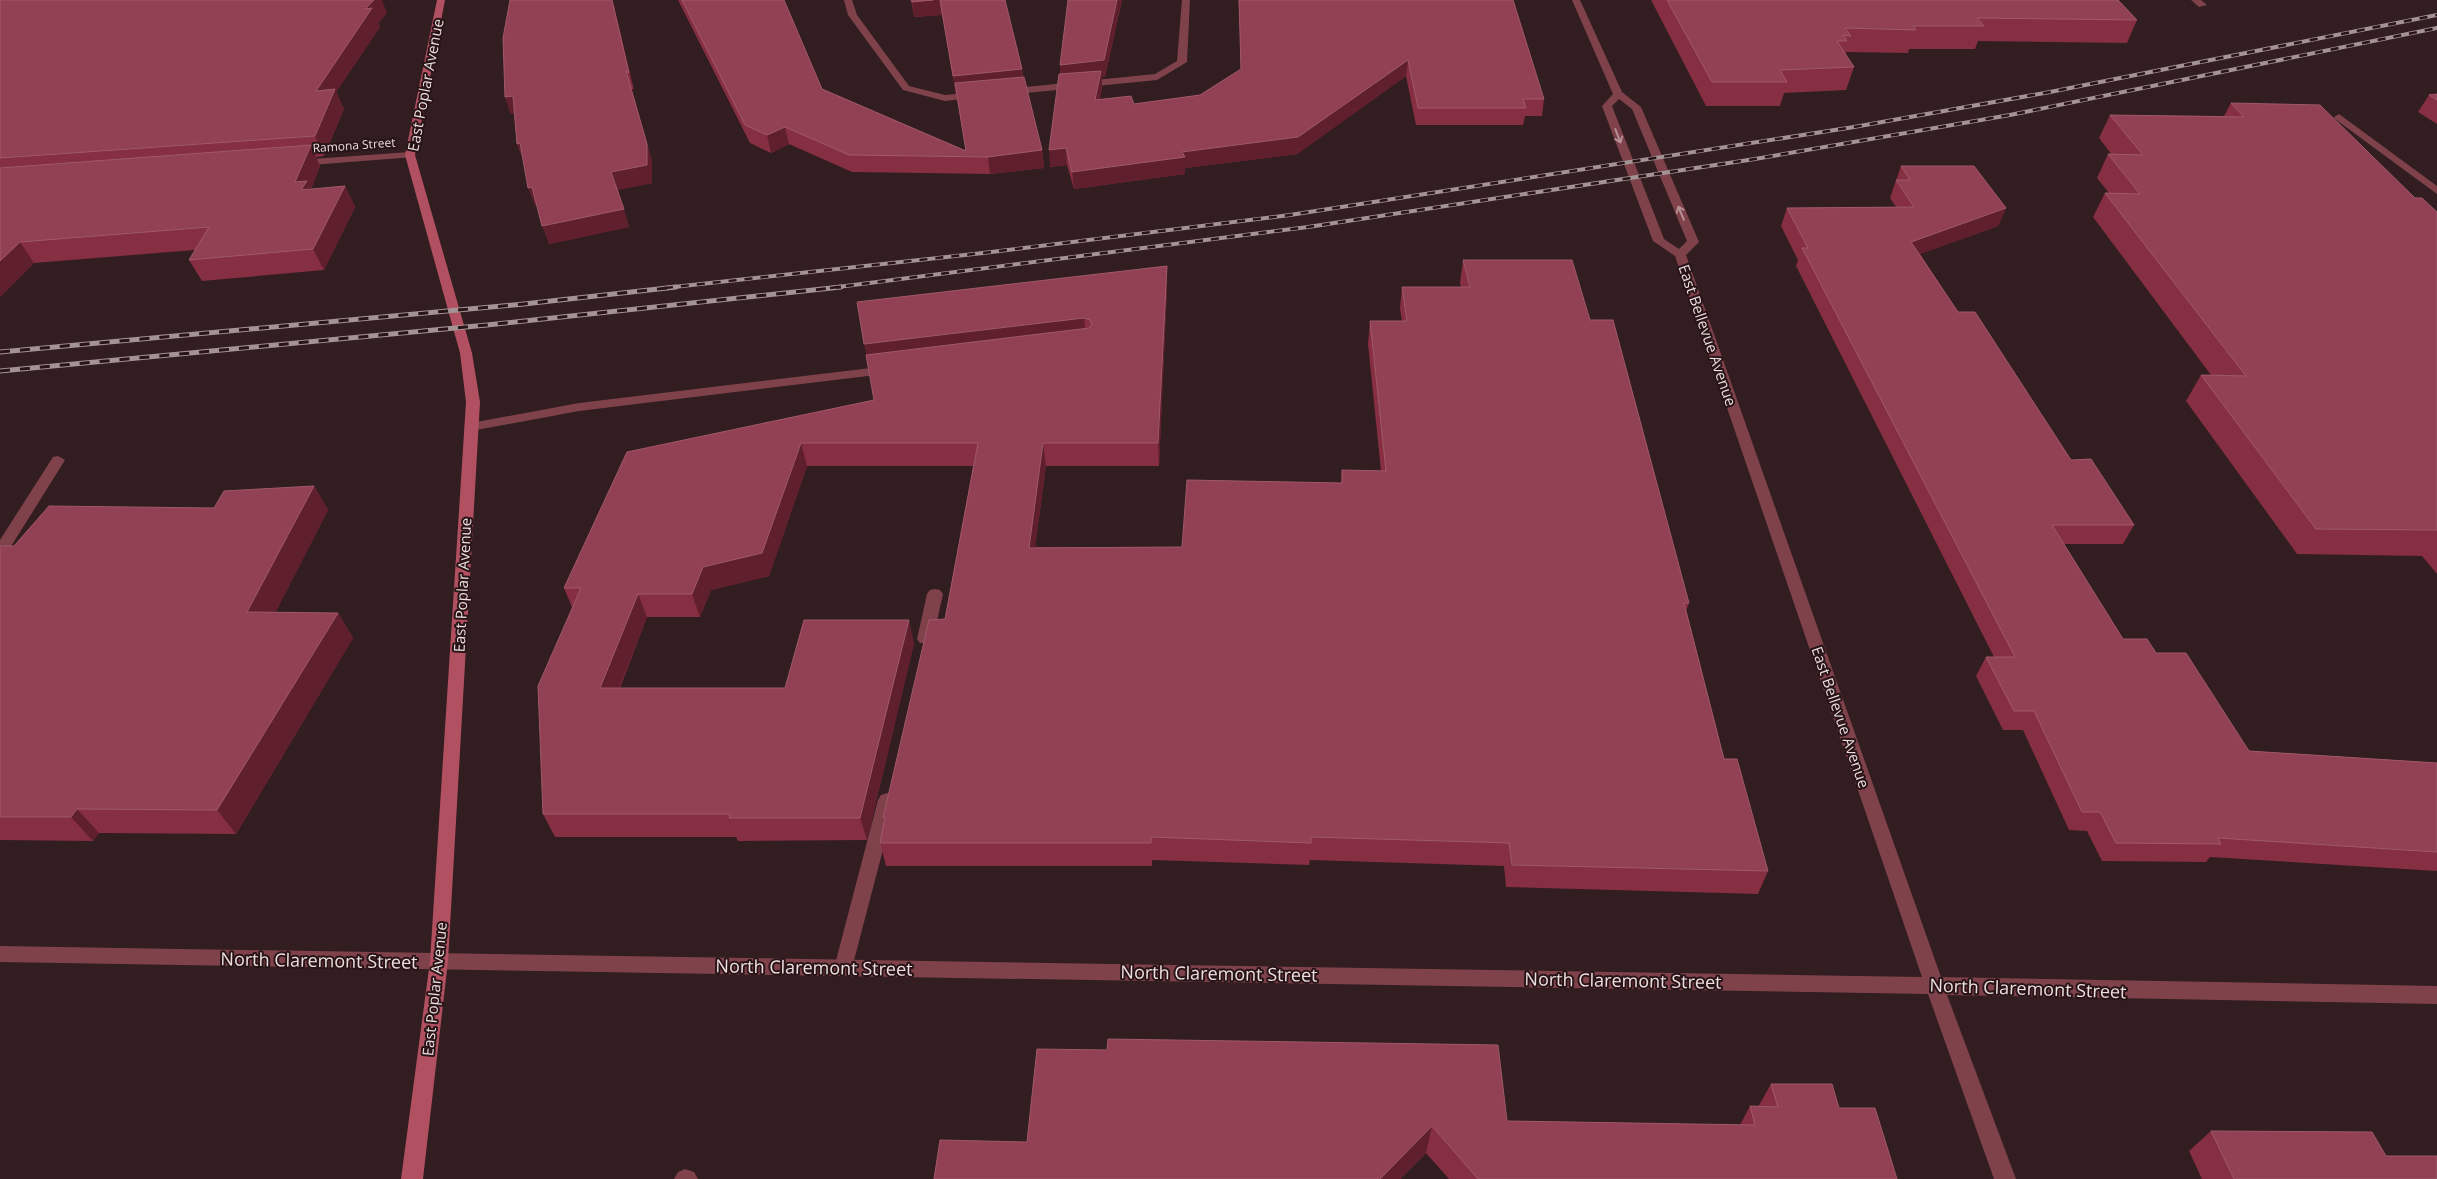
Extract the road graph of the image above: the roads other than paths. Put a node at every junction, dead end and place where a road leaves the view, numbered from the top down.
1 (442, 0) edge
2 (848, 0) edge
3 (1186, 0) edge
4 (1576, 0) edge
5 (1618, 94) junction
6 (2339, 117) dead end
7 (410, 155) junction
8 (283, 164) edge
9 (2437, 191) edge
10 (1680, 254) junction
11 (901, 368) edge
12 (471, 427) junction
13 (58, 460) dead end
14 (0, 552) edge
15 (935, 594) dead end
16 (920, 659) edge
17 (892, 781) edge
18 (0, 954) edge
19 (439, 961) junction
20 (843, 968) junction
21 (1934, 985) junction
22 (2437, 995) edge
23 (412, 1179) edge
24 (2006, 1179) edge

1 - 7 main road, East Poplar Avenue
2 - 3 street
4 - 5 street, East Bellevue Avenue
5 -> 10 street, East Bellevue Avenue
10 -> 5 street, East Bellevue Avenue
6 - 9 street
7 - 8 street, Ramona Street
7 - 12 main road, East Poplar Avenue
10 - 21 street, East Bellevue Avenue
11 - 12 street
12 - 19 main road, East Poplar Avenue
13 - 14 street
15 - 16 street
17 - 20 street
18 - 19 street, North Claremont Street
19 - 20 street, North Claremont Street
19 - 23 main road, East Poplar Avenue
20 - 21 street, North Claremont Street
21 - 22 street, North Claremont Street
21 - 24 street, East Bellevue Avenue

